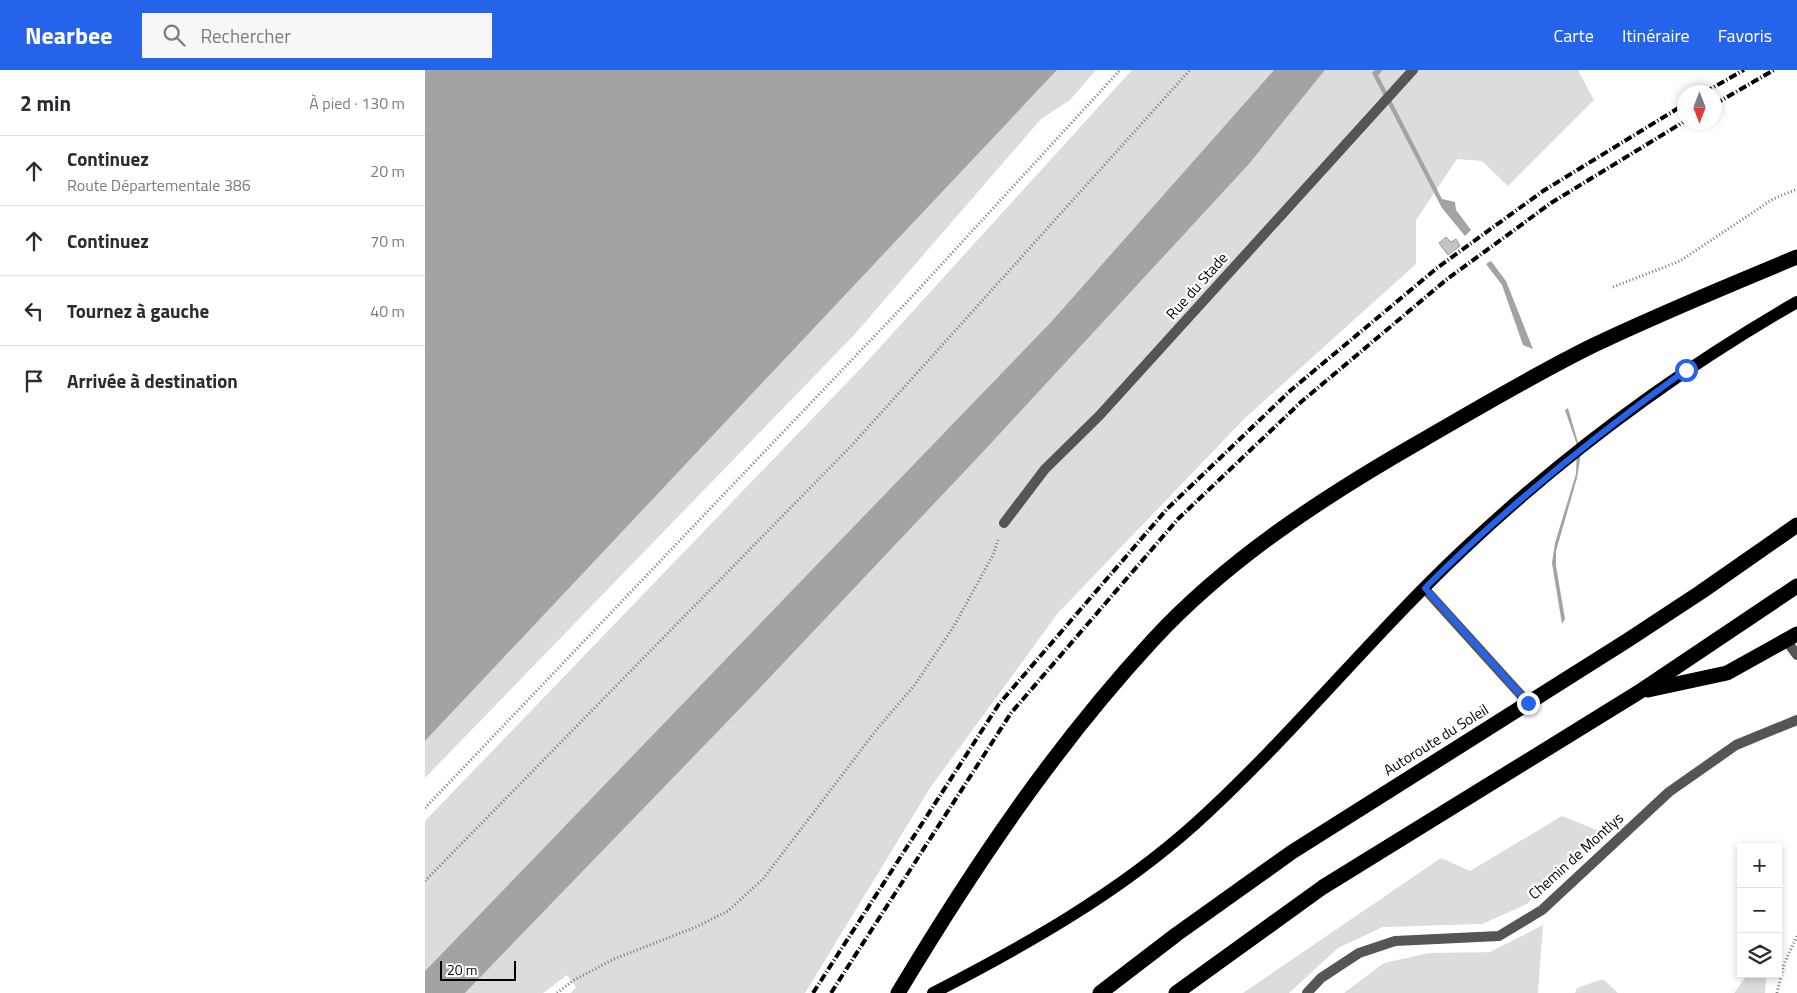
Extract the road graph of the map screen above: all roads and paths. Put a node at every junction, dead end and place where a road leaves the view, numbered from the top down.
1 (1120, 70) edge
2 (1191, 70) edge
3 (1413, 70) edge
4 (1797, 190) edge
5 (1797, 257) edge
6 (1613, 287) dead end
7 (1797, 302) edge
8 (1004, 523) joint
9 (1797, 525) edge
10 (1797, 586) edge
11 (1425, 588) junction
12 (1792, 637) edge
13 (1797, 655) edge
14 (1639, 692) junction
15 (1528, 703) junction
16 (1797, 720) edge
17 (425, 808) edge
18 (425, 881) edge
19 (1797, 936) edge
20 (557, 993) edge
21 (898, 993) edge
22 (933, 993) edge
23 (1100, 993) edge
24 (1176, 993) edge
25 (1307, 993) edge
26 (1777, 993) edge

1 - 17 path
2 - 18 path
3 - 8 street, Rue du Stade
4 - 6 path
5 - 21 highway
7 - 11 main road
8 - 20 path
9 - 15 highway, Autoroute du Soleil
10 - 14 highway
11 - 15 street
11 - 22 main road
12 - 13 street
12 - 14 highway
14 - 24 highway
15 - 23 highway, Autoroute du Soleil
16 - 25 street, Chemin de Montlys
19 - 26 path

